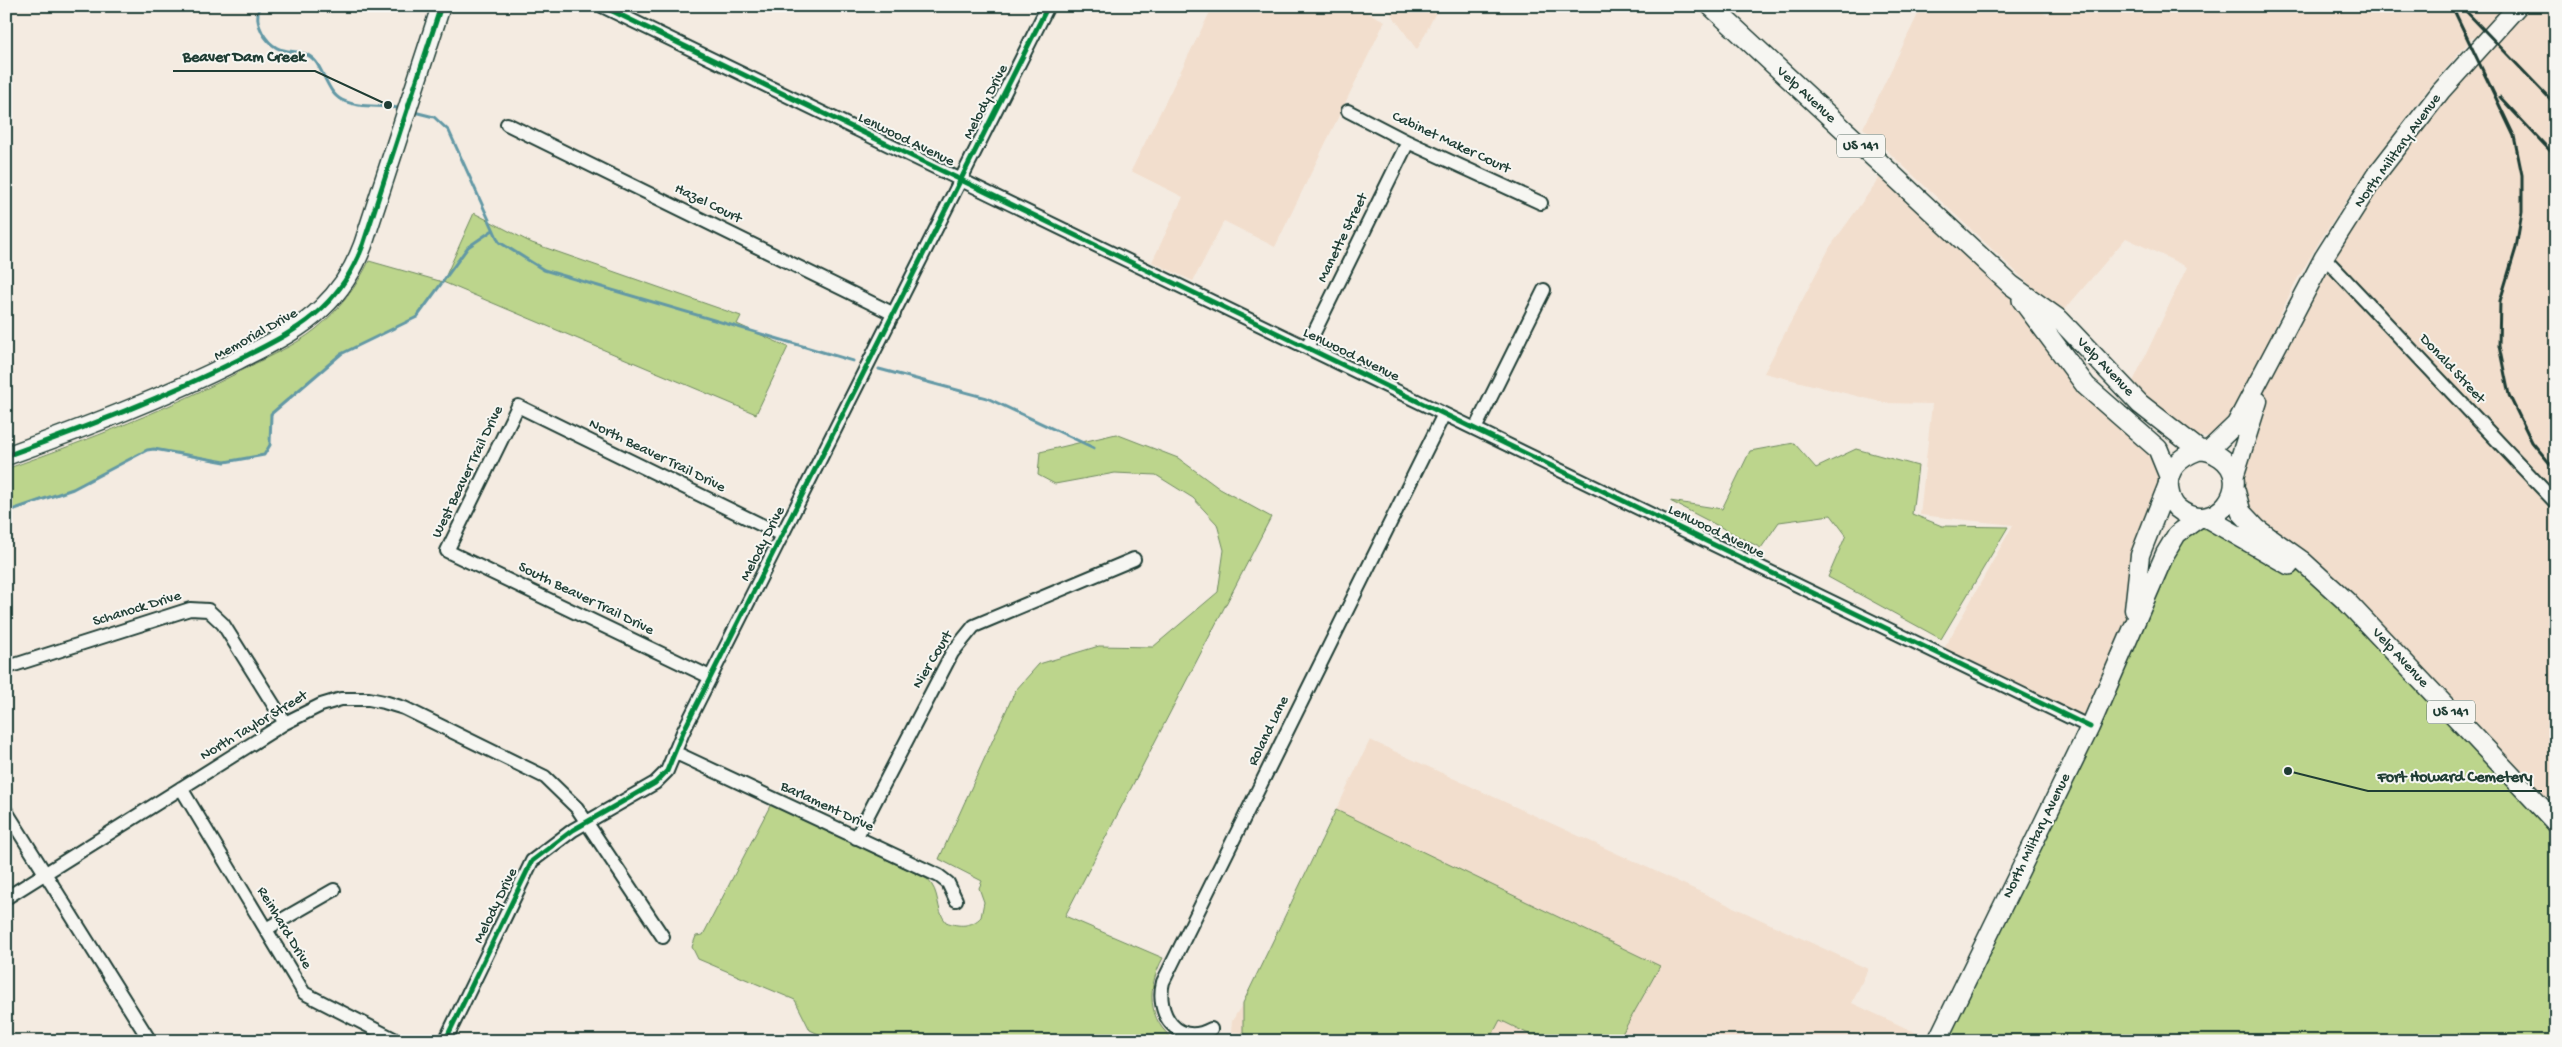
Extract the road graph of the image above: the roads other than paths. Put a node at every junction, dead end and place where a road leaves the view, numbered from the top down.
1 (441, 6) edge
2 (602, 6) edge
3 (1048, 6) edge
4 (1711, 6) edge
5 (2518, 6) edge
6 (1348, 111) dead end
7 (507, 124) dead end
8 (1408, 142) junction
9 (961, 181) junction
10 (1540, 203) dead end
11 (2324, 257) junction
12 (2010, 285) junction
13 (1544, 290) dead end
14 (894, 314) junction
15 (1306, 348) junction
16 (2270, 363) junction
17 (518, 406) joint
18 (1444, 414) junction
19 (1475, 429) junction
20 (2204, 450) junction
21 (6, 456) edge
22 (2168, 480) junction
23 (2234, 483) junction
24 (2556, 504) edge
25 (2203, 519) junction
26 (782, 535) junction
27 (447, 551) joint
28 (1134, 559) dead end
29 (2347, 602) junction
30 (2132, 628) junction
31 (6, 672) edge
32 (710, 677) junction
33 (285, 723) junction
34 (2090, 727) junction
35 (674, 752) junction
36 (182, 788) junction
37 (6, 811) edge
38 (586, 822) junction
39 (2556, 823) edge
40 (856, 838) junction
41 (45, 875) junction
42 (334, 890) dead end
43 (6, 898) edge
44 (956, 900) dead end
45 (266, 929) junction
46 (663, 937) dead end
47 (1211, 1029) dead end
48 (150, 1041) edge
49 (398, 1041) edge
50 (445, 1041) edge
51 (1937, 1041) edge

1 - 21 street, Memorial Drive
2 - 9 street, Lenwood Avenue
3 - 9 street, Melody Drive
4 - 12 main road, Velp Avenue / US 141
5 - 11 street, North Military Avenue
6 - 8 street, Cabinet Maker Court
7 - 14 street, Hazel Court
8 - 10 street, Cabinet Maker Court
8 - 15 street, Manette Street
9 - 14 street, Melody Drive
9 - 15 street, Lenwood Avenue
11 - 16 street, North Military Avenue
11 - 24 street, Donald Street
12 - 20 main road, Velp Avenue / US 141
12 - 22 main road, Velp Avenue / US 141
13 - 19 street
14 - 26 street, Melody Drive
15 - 18 street, Lenwood Avenue
16 - 20 street, North Military Avenue
16 - 23 street, North Military Avenue
17 - 26 street, North Beaver Trail Drive
17 - 27 street, West Beaver Trail Drive
18 - 19 street, Lenwood Avenue
18 - 47 street, Roland Lane
19 - 34 street, Lenwood Avenue
20 - 22 main road
20 - 23 main road
22 - 25 main road
22 - 30 street, North Military Avenue
23 - 25 main road
23 - 29 main road, Velp Avenue / US 141
25 - 29 main road, Velp Avenue / US 141
25 - 30 street, North Military Avenue
26 - 32 street, Melody Drive
27 - 32 street, South Beaver Trail Drive
28 - 40 street, Nier Court
29 - 39 main road, Velp Avenue / US 141
30 - 34 street, North Military Avenue
31 - 33 street, Schanock Drive
32 - 35 street, Melody Drive
33 - 36 street, North Taylor Street
33 - 38 street, North Taylor Street
34 - 51 street, North Military Avenue
35 - 38 street, Melody Drive
35 - 40 street, Barlament Drive
36 - 41 street, North Taylor Street
36 - 45 street, Reinhard Drive
37 - 41 street
38 - 46 street, North Taylor Street
38 - 50 street, Melody Drive
40 - 44 street, Barlament Drive
41 - 43 street, North Taylor Street
41 - 48 street
42 - 45 street
45 - 49 street, Reinhard Drive

